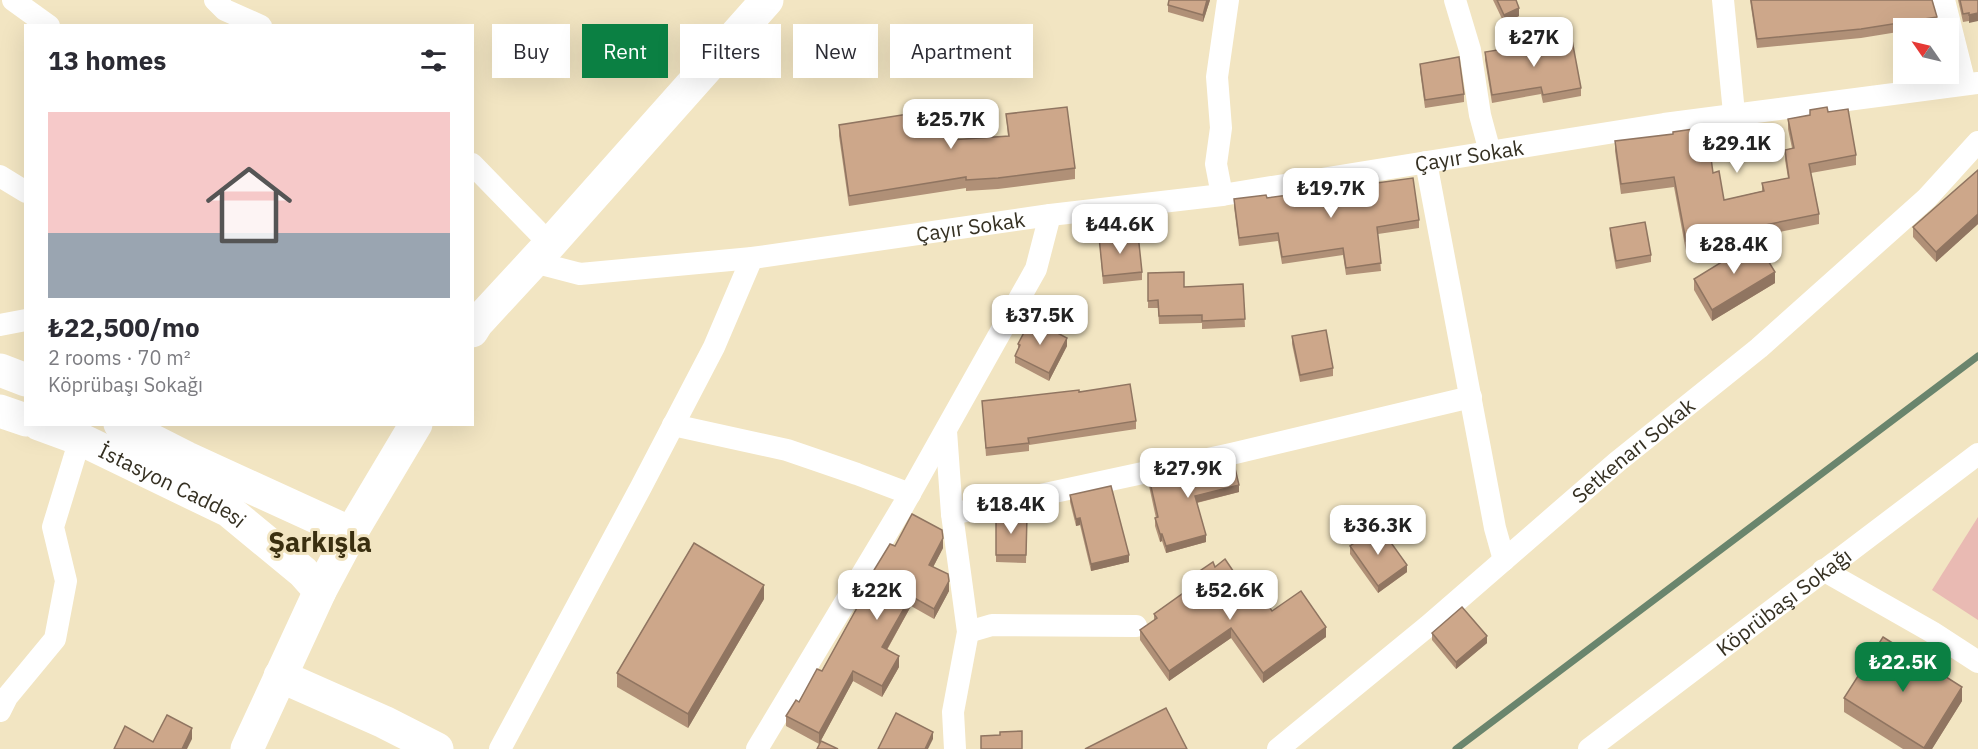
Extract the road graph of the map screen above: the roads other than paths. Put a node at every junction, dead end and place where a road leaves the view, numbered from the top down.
1 (13, 0) edge
2 (767, 0) edge
3 (1228, 0) edge
4 (1455, 0) edge
5 (1723, 0) edge
6 (1944, 0) edge
7 (223, 9) edge
8 (46, 24) edge
9 (257, 24) edge
10 (1972, 83) edge
11 (1734, 113) junction
12 (1978, 142) edge
13 (1490, 152) junction
14 (1426, 162) junction
15 (474, 167) edge
16 (0, 176) edge
17 (24, 191) edge
18 (1221, 195) junction
19 (1050, 214) junction
20 (542, 253) junction
21 (752, 258) junction
22 (24, 320) edge
23 (0, 325) edge
24 (474, 325) edge
25 (0, 370) edge
26 (24, 379) edge
27 (1471, 397) junction
28 (0, 411) edge
29 (24, 419) edge
30 (673, 425) junction
31 (45, 426) edge
32 (124, 426) edge
33 (415, 426) edge
34 (945, 431) junction
35 (81, 439) junction
36 (1978, 454) edge
37 (910, 494) junction
38 (952, 514) junction
39 (351, 533) junction
40 (1504, 560) junction
41 (1823, 570) junction
42 (320, 591) junction
43 (1136, 626) dead end
44 (968, 632) junction
45 (1978, 662) edge
46 (280, 676) junction
47 (0, 711) edge
48 (247, 749) edge
49 (436, 749) edge
50 (500, 749) edge
51 (757, 749) edge
52 (955, 749) edge
53 (1278, 749) edge
54 (1589, 749) edge

1 - 8 street
2 - 20 main road
3 - 18 street
4 - 13 street
5 - 11 street
6 - 10 street
7 - 9 street
10 - 11 street, Çayır Sokak
11 - 13 street, Çayır Sokak
12 - 40 street, Setkenarı Sokak
13 - 14 street, Çayır Sokak
14 - 18 street, Çayır Sokak
14 - 27 street
15 - 20 street
16 - 17 street
18 - 19 street, Çayır Sokak
19 - 21 street, Çayır Sokak
19 - 34 street
20 - 21 street, Çayır Sokak
20 - 24 main road
21 - 30 street
22 - 23 street
25 - 26 main road
27 - 38 street
27 - 40 street
28 - 29 main road
30 - 37 street
30 - 50 street
31 - 35 main road, İstasyon Caddesi
32 - 39 main road, İstasyon Caddesi
33 - 39 main road
34 - 37 street
34 - 38 street
35 - 42 main road, İstasyon Caddesi
35 - 47 street
36 - 41 street, Köprübaşı Sokağı
37 - 51 street
38 - 44 street
39 - 42 main road
40 - 53 street, Setkenarı Sokak
41 - 45 street
41 - 54 street, Köprübaşı Sokağı
42 - 46 main road
43 - 44 street
44 - 52 street
46 - 48 main road
46 - 49 main road

